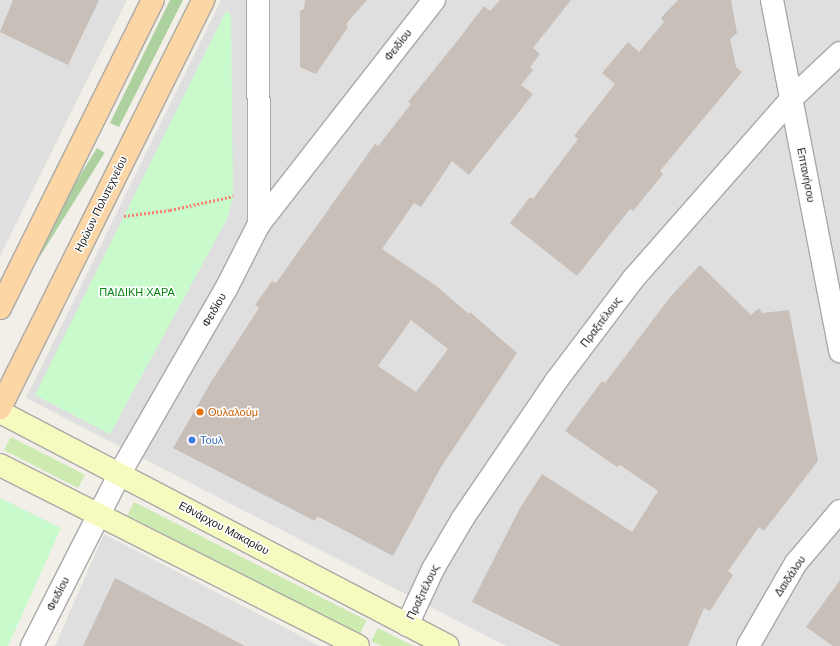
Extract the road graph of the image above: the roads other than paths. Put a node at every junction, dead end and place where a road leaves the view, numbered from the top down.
1 (153, 0) edge
2 (203, 0) edge
3 (258, 0) edge
4 (434, 0) edge
5 (772, 0) edge
6 (840, 54) edge
7 (791, 99) junction
8 (259, 224) junction
9 (0, 308) edge
10 (840, 351) edge
11 (0, 408) edge
12 (0, 412) edge
13 (0, 466) edge
14 (120, 473) junction
15 (840, 511) edge
16 (98, 514) junction
17 (407, 625) junction
18 (32, 646) edge
19 (358, 646) edge
20 (448, 646) edge
21 (748, 646) edge

1 - 9 main road
2 - 11 main road, Ηρώων Πολυτεχνείου
3 - 8 street
4 - 8 street, Φειδίου
5 - 7 street, Επτανήσου
6 - 7 street, Πραξιτέλους
7 - 10 street, Επτανήσου
7 - 17 street, Πραξιτέλους
8 - 14 street, Φειδίου
12 - 14 street, Εθνάρχου Μακαρίου
13 - 16 street
14 - 16 street, Φειδίου
14 - 17 street, Εθνάρχου Μακαρίου
15 - 21 street, Δαιδάλου
16 - 18 street, Φειδίου
16 - 19 street
17 - 20 street, Εθνάρχου Μακαρίου

